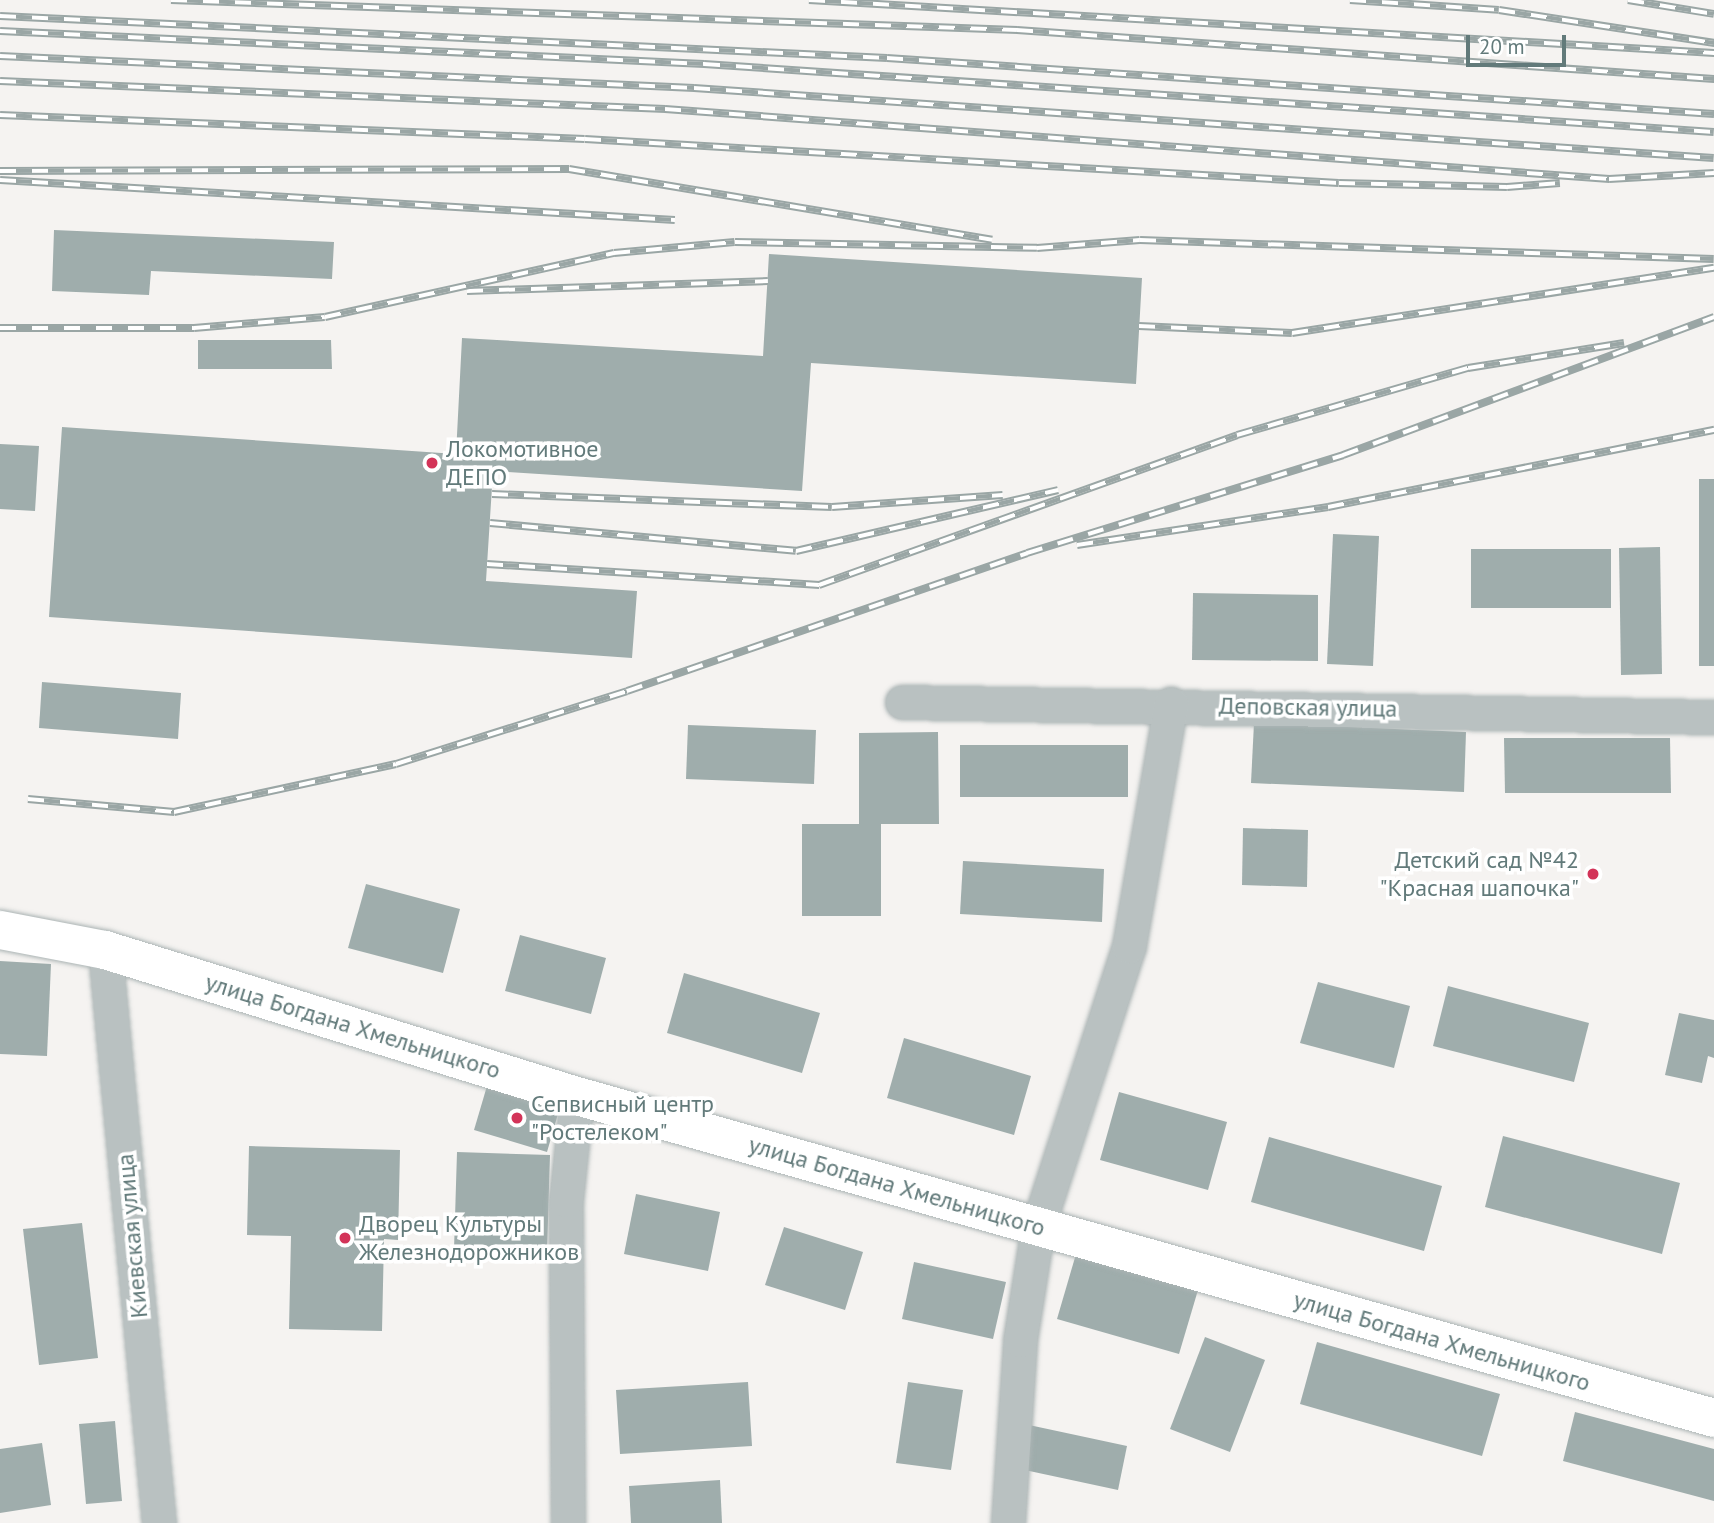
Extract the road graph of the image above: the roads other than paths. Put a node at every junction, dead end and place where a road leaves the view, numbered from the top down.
1 (902, 702) dead end
2 (1171, 704) junction
3 (1714, 717) edge
4 (0, 930) edge
5 (105, 950) junction
6 (577, 1096) junction
7 (1038, 1226) junction
8 (1714, 1418) edge
9 (159, 1523) edge
10 (568, 1523) edge
11 (1008, 1523) edge

1 - 2 street, Деповская улица
2 - 3 street, Деповская улица
2 - 7 street
4 - 5 main road, улица Богдана Хмельницкого
5 - 6 main road, улица Богдана Хмельницкого
5 - 9 street, Киевская улица
6 - 7 main road, улица Богдана Хмельницкого
6 - 10 street
7 - 8 main road, улица Богдана Хмельницкого
7 - 11 street

